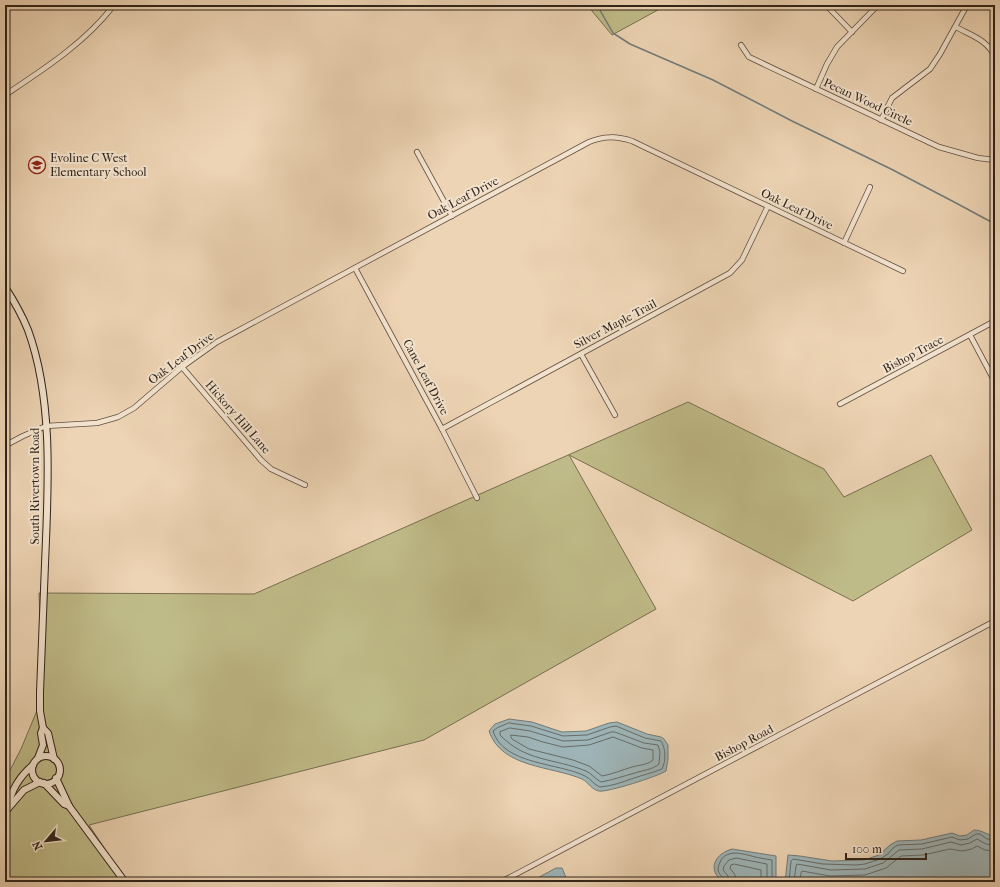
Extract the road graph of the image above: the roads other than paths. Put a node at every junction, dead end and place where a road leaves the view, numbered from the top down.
1 (114, 5) edge
2 (826, 5) edge
3 (878, 5) edge
4 (968, 5) edge
5 (956, 26) junction
6 (852, 32) junction
7 (741, 45) dead end
8 (995, 56) edge
9 (816, 89) junction
10 (5, 95) edge
11 (881, 120) junction
12 (417, 152) dead end
13 (995, 160) edge
14 (870, 187) dead end
15 (768, 206) junction
16 (452, 216) junction
17 (844, 243) junction
18 (355, 268) junction
19 (903, 271) dead end
20 (5, 287) edge
21 (995, 321) edge
22 (970, 335) junction
23 (581, 354) junction
24 (182, 367) junction
25 (995, 382) edge
26 (840, 404) dead end
27 (615, 415) dead end
28 (46, 426) junction
29 (442, 429) junction
30 (5, 449) edge
31 (305, 485) dead end
32 (477, 498) dead end
33 (995, 621) edge
34 (43, 728) junction
35 (38, 758) junction
36 (54, 759) junction
37 (33, 765) junction
38 (56, 778) junction
39 (42, 783) junction
40 (69, 806) junction
41 (6, 809) edge
42 (125, 882) edge
43 (501, 882) edge

1 - 10 street
2 - 6 street
3 - 6 street
4 - 5 street
5 - 8 street
5 - 11 street
6 - 9 street
7 - 9 street, Pecan Wood Circle
9 - 11 street, Pecan Wood Circle
11 - 13 street, Pecan Wood Circle
12 - 16 street
14 - 17 street
15 - 16 street, Oak Leaf Drive
15 - 17 street, Oak Leaf Drive
15 - 23 street, Silver Maple Trail
16 - 18 street, Oak Leaf Drive
17 - 19 street, Oak Leaf Drive
18 - 24 street, Oak Leaf Drive
18 - 29 street, Cane Leaf Drive
20 - 28 main road, South Rivertown Road
21 - 22 street, Bishop Trace
22 - 25 street
22 - 26 street, Bishop Trace
23 - 27 street
23 - 29 street, Silver Maple Trail
24 - 28 street, Oak Leaf Drive
24 - 31 street, Hickory Hill Lane
28 - 30 street
28 - 34 main road, South Rivertown Road
29 - 32 street, Cane Leaf Drive
33 - 43 street, Bishop Road
34 - 35 main road
34 - 36 main road
35 - 36 main road
35 - 37 main road
36 - 38 main road
37 - 39 main road
37 - 41 main road
38 - 39 main road
38 - 40 main road
39 - 40 main road
39 - 41 main road
40 - 42 main road

